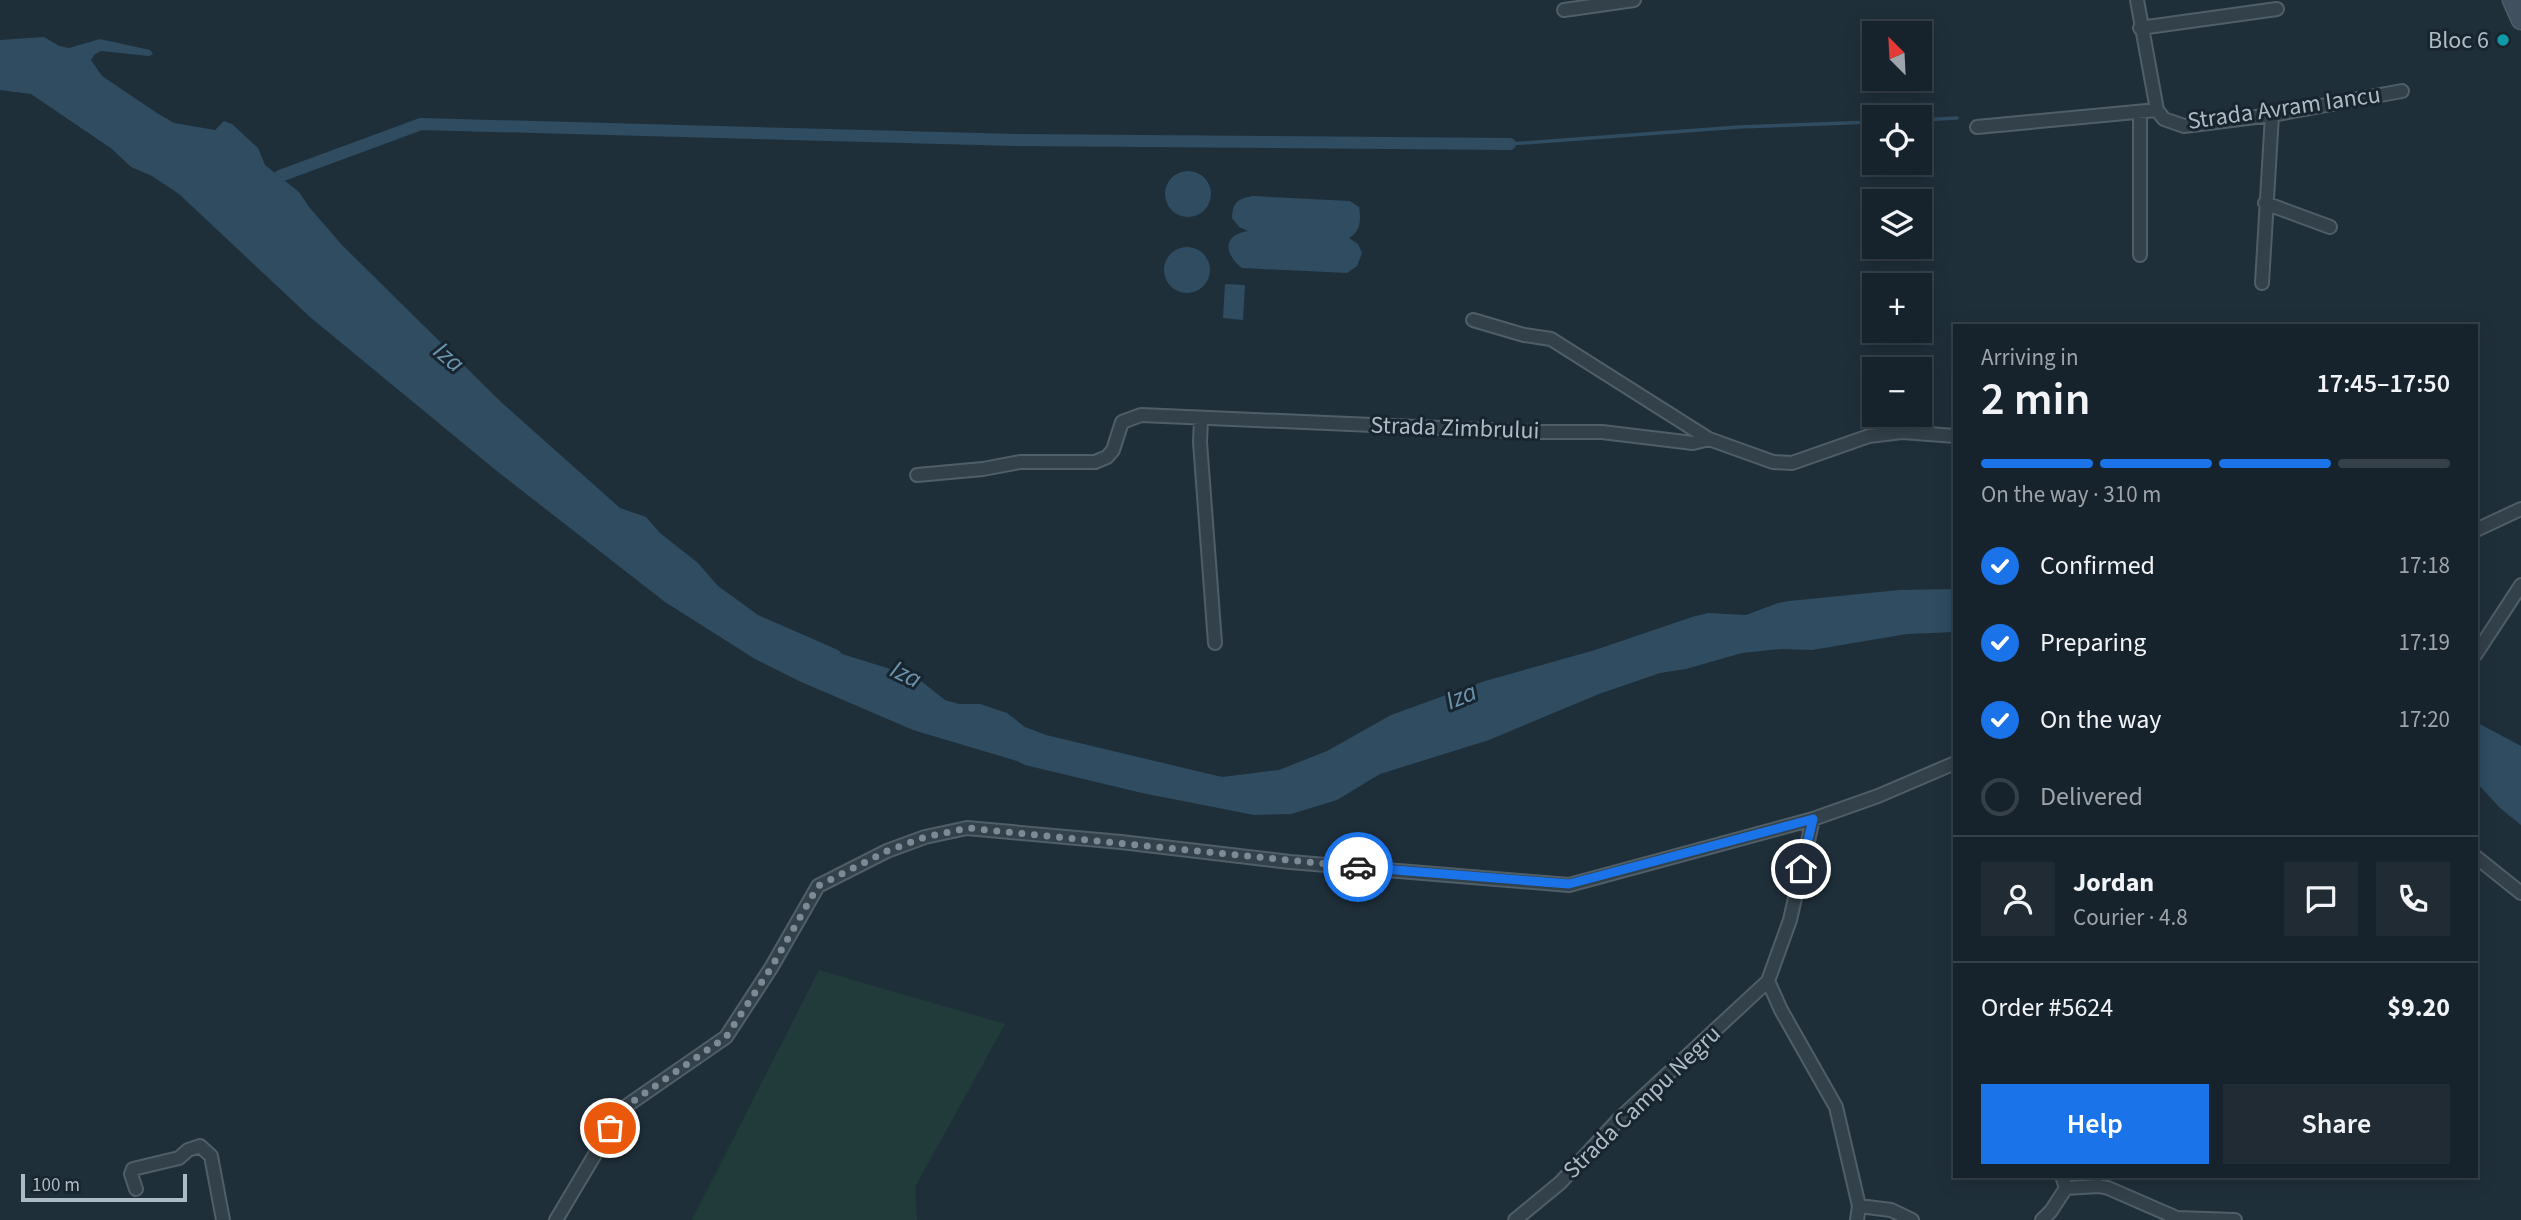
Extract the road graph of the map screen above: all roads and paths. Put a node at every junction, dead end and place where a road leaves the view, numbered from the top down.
1 (1634, 0) edge
2 (2137, 0) edge
3 (2512, 0) edge
4 (2277, 9) dead end
5 (1564, 10) dead end
6 (2521, 20) edge
7 (2140, 28) junction
8 (2402, 91) dead end
9 (2157, 110) junction
10 (2140, 111) junction
11 (2272, 115) junction
12 (1978, 127) dead end
13 (2265, 203) junction
14 (2330, 227) dead end
15 (2140, 255) dead end
16 (2262, 283) dead end
17 (1473, 320) dead end
18 (1201, 419) junction
19 (1953, 436) edge
20 (1709, 439) junction
21 (917, 475) dead end
22 (2521, 509) edge
23 (2478, 529) edge
24 (2521, 585) edge
25 (1215, 643) dead end
26 (2478, 651) edge
27 (1953, 764) edge
28 (1813, 819) junction
29 (2478, 859) edge
30 (2521, 893) edge
31 (1768, 981) junction
32 (2064, 1182) edge
33 (136, 1189) dead end
34 (1859, 1206) junction
35 (223, 1220) edge
36 (556, 1220) edge
37 (1515, 1220) edge
38 (1857, 1220) edge
39 (1912, 1220) edge
40 (2042, 1220) edge
41 (2235, 1220) edge

1 - 5 street
2 - 7 street, Strada Avram Iancu
3 - 6 street
4 - 7 street
7 - 9 street, Strada Avram Iancu
8 - 11 street, Strada Avram Iancu
9 - 10 street
9 - 11 street, Strada Avram Iancu
10 - 12 street
10 - 15 street
11 - 13 street
13 - 14 street
13 - 16 street
17 - 20 street, Strada Zimbrului
18 - 20 street, Strada Zimbrului
18 - 21 street, Strada Zimbrului
18 - 25 street
19 - 20 street, Strada Zimbrului
22 - 23 street
24 - 26 street
27 - 28 street
28 - 31 street, Strada Campu Negru
28 - 36 street
29 - 30 street
31 - 34 street
31 - 37 street, Strada Campu Negru
32 - 40 street
32 - 41 street
33 - 35 street
34 - 38 street
34 - 39 street

